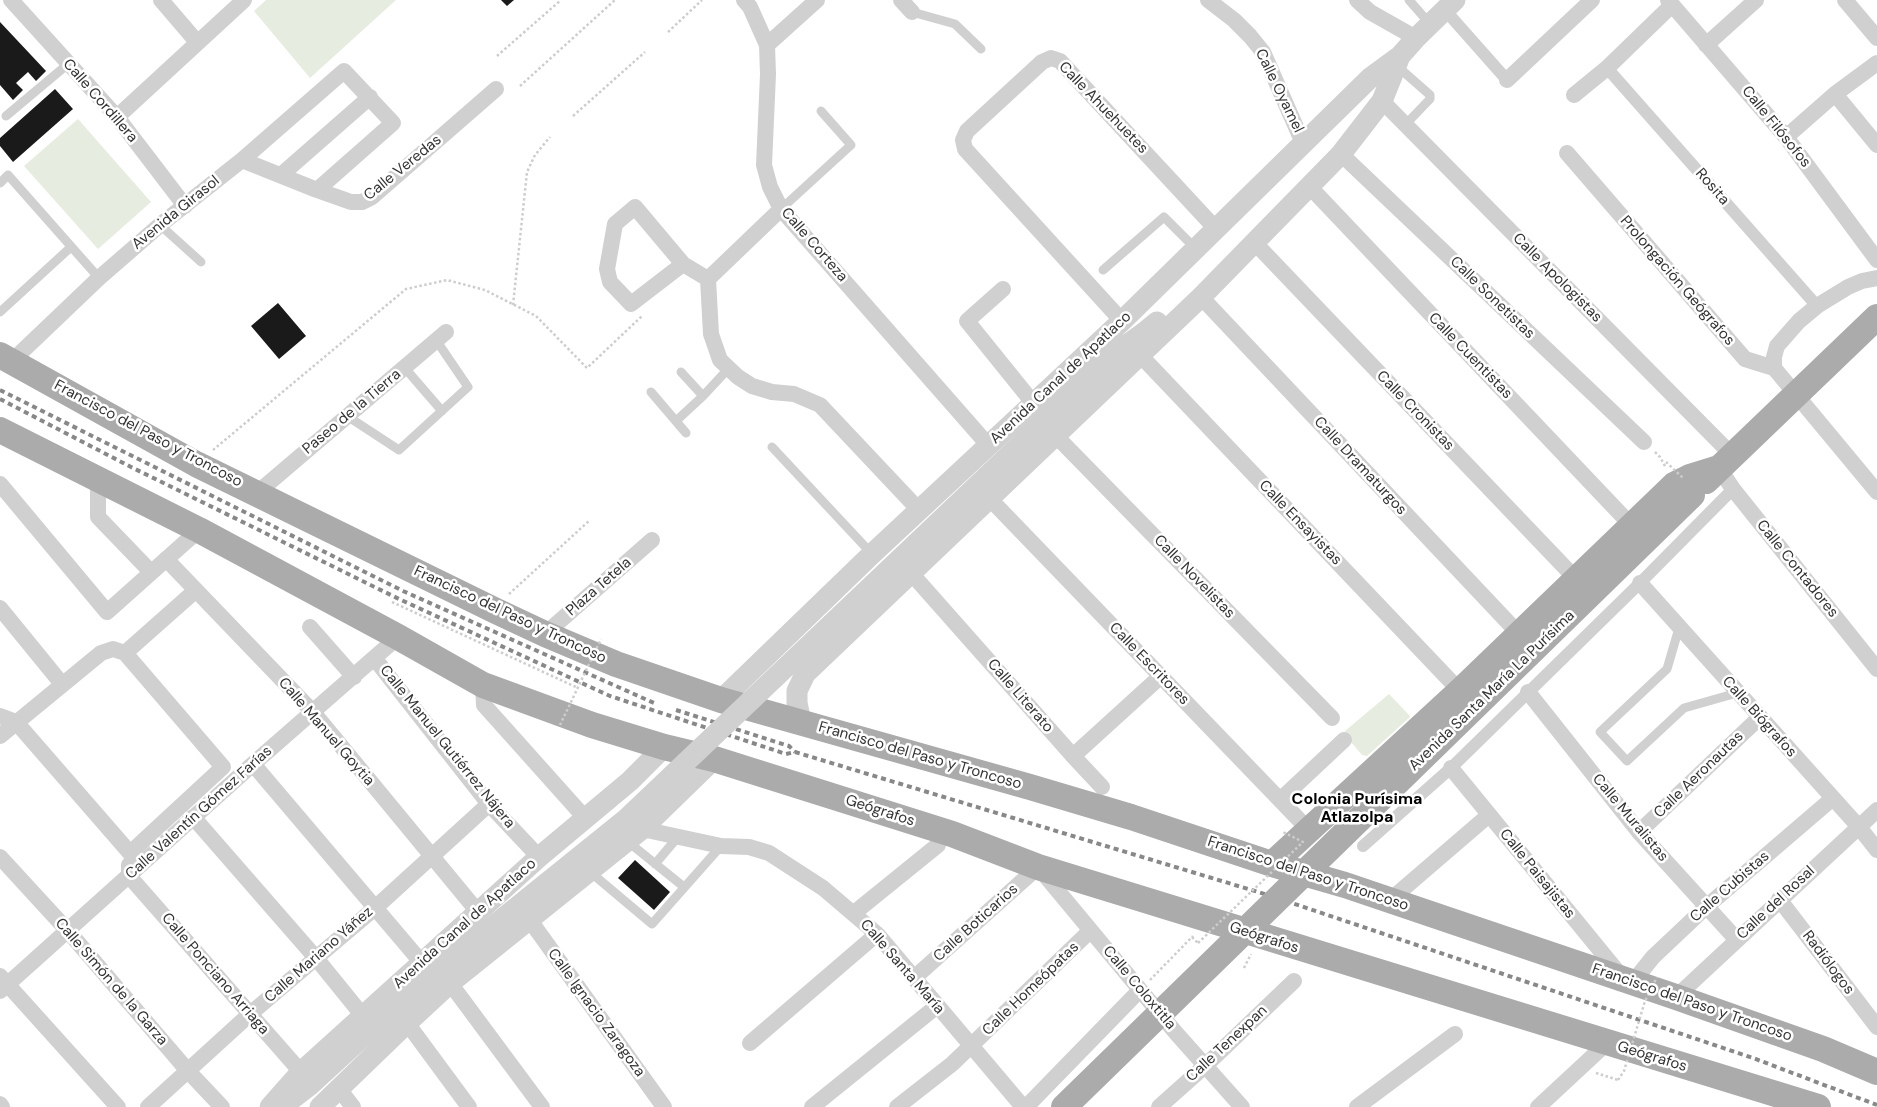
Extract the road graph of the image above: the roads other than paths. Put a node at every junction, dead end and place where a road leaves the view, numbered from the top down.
1 (11, 0) edge
2 (160, 0) edge
3 (244, 0) edge
4 (744, 0) edge
5 (817, 0) edge
6 (1208, 0) edge
7 (1356, 0) edge
8 (1409, 0) edge
9 (1592, 0) edge
10 (1845, 0) edge
11 (1670, 2) edge
12 (1749, 2) edge
13 (906, 6) edge
14 (1436, 18) edge
15 (1877, 38) edge
16 (197, 42) junction
17 (767, 45) junction
18 (1706, 45) junction
19 (981, 49) dead end
20 (1399, 61) junction
21 (1877, 63) edge
22 (68, 64) junction
23 (1607, 68) junction
24 (1507, 80) joint
25 (496, 89) dead end
26 (1835, 94) junction
27 (1574, 96) dead end
28 (370, 97) junction
29 (1382, 101) junction
30 (821, 111) dead end
31 (6, 116) dead end
32 (117, 117) junction
33 (1328, 120) junction
34 (1406, 124) junction
35 (1786, 137) junction
36 (1304, 143) junction
37 (1877, 145) edge
38 (1346, 148) junction
39 (1567, 153) dead end
40 (242, 160) junction
41 (281, 175) junction
42 (0, 183) edge
43 (1309, 186) junction
44 (317, 190) junction
45 (185, 206) junction
46 (781, 209) junction
47 (160, 225) junction
48 (1213, 232) junction
49 (1254, 242) junction
50 (71, 247) junction
51 (1196, 250) junction
52 (1877, 260) edge
53 (201, 262) dead end
54 (683, 264) junction
55 (1229, 269) junction
56 (1103, 270) dead end
57 (99, 278) junction
58 (1877, 278) edge
59 (708, 280) junction
60 (1002, 288) dead end
61 (1201, 297) junction
62 (1817, 306) junction
63 (0, 312) edge
64 (1877, 317) edge
65 (1122, 321) junction
66 (441, 336) joint
67 (1120, 350) junction
68 (1140, 355) junction
69 (6, 358) edge
70 (404, 367) junction
71 (729, 368) junction
72 (1774, 368) junction
73 (680, 372) dead end
74 (651, 392) dead end
75 (1796, 394) junction
76 (703, 396) junction
77 (1034, 404) junction
78 (442, 411) junction
79 (347, 416) junction
80 (676, 421) junction
81 (0, 430) edge
82 (686, 433) dead end
83 (1056, 436) junction
84 (1644, 442) road end
85 (989, 446) junction
86 (772, 447) dead end
87 (1728, 470) junction
88 (98, 480) junction
89 (1677, 481) junction
90 (0, 484) edge
91 (1877, 492) edge
92 (257, 493) junction
93 (990, 499) junction
94 (919, 510) junction
95 (1631, 525) junction
96 (199, 530) junction
97 (652, 540) dead end
98 (872, 554) junction
99 (166, 559) junction
100 (151, 572) junction
101 (911, 573) junction
102 (1576, 579) junction
103 (1640, 584) junction
104 (196, 591) junction
105 (0, 608) edge
106 (798, 626) junction
107 (310, 627) dead end
108 (1679, 628) junction
109 (545, 634) junction
110 (1520, 635) junction
111 (398, 637) junction
112 (829, 650) junction
113 (125, 653) junction
114 (375, 659) junction
115 (1877, 670) edge
116 (1161, 676) junction
117 (354, 677) junction
118 (62, 684) junction
119 (483, 685) junction
120 (1460, 691) junction
121 (1528, 692) junction
122 (1737, 693) junction
123 (721, 700) junction
124 (313, 712) junction
125 (0, 716) edge
126 (1332, 718) dead end
127 (1759, 718) junction
128 (16, 722) junction
129 (801, 722) junction
130 (0, 736) edge
131 (1344, 740) dead end
132 (664, 747) junction
133 (1073, 756) junction
134 (714, 759) junction
135 (253, 764) junction
136 (1451, 768) junction
137 (630, 781) junction
138 (1833, 798) junction
139 (1114, 799) junction
140 (1281, 799) junction
141 (490, 804) junction
142 (1877, 810) edge
143 (1489, 815) junction
144 (193, 818) junction
145 (586, 819) junction
146 (1859, 827) junction
147 (640, 830) junction
148 (1295, 830) junction
149 (1639, 832) junction
150 (677, 838) junction
151 (938, 845) dead end
152 (720, 846) junction
153 (1363, 846) dead end
154 (1877, 850) edge
155 (130, 853) junction
156 (433, 856) junction
157 (0, 857) edge
158 (539, 857) junction
159 (655, 864) junction
160 (1272, 864) junction
161 (1038, 868) junction
162 (589, 871) junction
163 (128, 876) junction
164 (684, 887) junction
165 (1779, 899) junction
166 (1389, 900) junction
167 (1706, 907) junction
168 (375, 908) junction
169 (854, 913) junction
170 (529, 919) junction
171 (485, 920) junction
172 (68, 931) junction
173 (1090, 931) junction
174 (877, 934) junction
175 (1737, 940) junction
176 (316, 958) junction
177 (422, 962) junction
178 (914, 978) junction
179 (1294, 980) dead end
180 (1638, 980) junction
181 (2, 984) edge
182 (450, 984) junction
183 (1140, 990) junction
184 (1676, 997) junction
185 (937, 1006) junction
186 (250, 1014) junction
187 (363, 1016) junction
188 (402, 1017) junction
189 (1877, 1027) edge
190 (1454, 1034) dead end
191 (750, 1043) dead end
192 (1607, 1043) junction
193 (971, 1047) junction
194 (1206, 1065) junction
195 (188, 1071) junction
196 (301, 1072) junction
197 (1877, 1072) edge
198 (339, 1089) junction
199 (118, 1107) edge
200 (148, 1107) edge
201 (222, 1107) edge
202 (271, 1107) edge
203 (312, 1107) edge
204 (320, 1107) edge
205 (353, 1107) edge
206 (469, 1107) edge
207 (542, 1107) edge
208 (664, 1107) edge
209 (812, 1107) edge
210 (897, 1107) edge
211 (1024, 1107) edge
212 (1064, 1107) edge
213 (1159, 1107) edge
214 (1242, 1107) edge
215 (1357, 1107) edge
216 (1538, 1107) edge
217 (1818, 1107) edge

1 - 22 street, Calle Cordillera
2 - 16 street
3 - 16 street
4 - 17 street, Calle Corteza
5 - 17 street
6 - 36 street, Calle Oyamel
7 - 14 street
8 - 14 lane
9 - 24 street
10 - 15 street
11 - 18 street, Calle Filósofos
11 - 23 street
12 - 18 street
13 - 19 lane
14 - 20 street, Avenida Canal de Apatlaco
14 - 24 street
16 - 32 street
17 - 46 street, Calle Corteza
18 - 35 street, Calle Filósofos
20 - 29 street, Avenida Canal de Apatlaco
20 - 33 street, Avenida Canal de Apatlaco
20 - 34 lane
21 - 26 street
22 - 31 lane
22 - 32 street, Calle Cordillera
23 - 27 street
23 - 62 street, Rosita
25 - 44 street, Calle Veredas
26 - 35 street
26 - 37 street
28 - 40 street, Avenida Girasol
28 - 41 street
28 - 44 street
29 - 34 street, Calle Apologistas
29 - 38 street, Avenida Canal de Apatlaco
30 - 46 lane
32 - 45 street, Calle Cordillera
33 - 36 street, Avenida Canal de Apatlaco
33 - 38 street
34 - 87 street, Calle Apologistas
35 - 52 street, Calle Filósofos
36 - 48 street, Avenida Canal de Apatlaco
38 - 43 street, Avenida Canal de Apatlaco
38 - 84 street, Calle Sonetistas
39 - 72 street, Prolongación Geógrafos
40 - 41 street, Calle Veredas
40 - 45 street, Avenida Girasol
41 - 44 street, Calle Veredas
42 - 50 lane
43 - 49 street, Avenida Canal de Apatlaco
43 - 95 street, Calle Cuentistas
45 - 47 street, Avenida Girasol
46 - 59 street
46 - 85 street, Calle Corteza
47 - 53 lane
47 - 57 street, Avenida Girasol
48 - 51 street, Avenida Canal de Apatlaco
48 - 65 street, Calle Ahuehuetes
48 - 67 street
49 - 55 street, Avenida Canal de Apatlaco
49 - 102 street, Calle Cronistas
50 - 57 lane
50 - 63 lane
51 - 56 lane
51 - 65 street, Avenida Canal de Apatlaco
54 - 54 street
54 - 59 street
55 - 61 street, Avenida Canal de Apatlaco
55 - 67 street
57 - 69 street, Avenida Girasol
58 - 62 street
59 - 71 street
60 - 77 street
61 - 68 street, Avenida Canal de Apatlaco
61 - 110 street, Calle Dramaturgos
62 - 72 street
64 - 75 main road, Avenida Santa María La Purísima
65 - 77 street, Avenida Canal de Apatlaco
66 - 70 street, Paseo de la Tierra
66 - 78 lane
67 - 171 street, bridge
68 - 83 street, Avenida Canal de Apatlaco
68 - 120 street, Calle Ensayistas
69 - 92 main road, Francisco del Paso y Troncoso
70 - 78 lane
70 - 79 street, Paseo de la Tierra
71 - 76 lane
71 - 94 street
72 - 75 street
73 - 76 lane
74 - 80 lane
75 - 87 main road, Avenida Santa María La Purísima
75 - 91 street
76 - 80 lane
77 - 85 street, Avenida Canal de Apatlaco
78 - 79 lane
79 - 92 street, Paseo de la Tierra
80 - 82 lane
81 - 88 main road
83 - 93 street, Avenida Canal de Apatlaco
83 - 126 street, Calle Novelistas
85 - 94 street, Avenida Canal de Apatlaco
86 - 98 lane
87 - 89 main road, Avenida Santa María La Purísima
87 - 103 street
87 - 115 street, Calle Contadores
88 - 96 main road
88 - 100 street
89 - 95 main road
89 - 212 main road, Avenida Santa María La Purísima, bridge
90 - 100 street
92 - 109 main road, Francisco del Paso y Troncoso
93 - 101 street, Avenida Canal de Apatlaco
93 - 116 street, Calle Escritores
94 - 98 street, Avenida Canal de Apatlaco
95 - 102 main road
96 - 99 street
96 - 111 main road
97 - 109 street, Plaza Tetela
98 - 106 street, Avenida Canal de Apatlaco
99 - 100 street
99 - 104 street, Calle Manuel Goytia
101 - 112 street, Avenida Canal de Apatlaco
101 - 133 street, Calle Literato
102 - 110 main road
103 - 108 street, Calle Biógrafos
103 - 121 street
104 - 113 street
104 - 124 street, Calle Manuel Goytia
105 - 118 street
106 - 112 street
106 - 123 street, Avenida Canal de Apatlaco
107 - 117 street
108 - 122 street, Calle Biógrafos
108 - 122 lane
109 - 123 main road, Francisco del Paso y Troncoso
110 - 120 main road
111 - 114 street, Calle Valentín Gómez Farías
111 - 119 main road
112 - 129 street, Avenida Canal de Apatlaco
113 - 118 street
113 - 155 street, Calle Valentín Gómez Farías
114 - 117 street, Calle Valentín Gómez Farías
114 - 141 street, Calle Manuel Gutiérrez Nájera
116 - 133 street
116 - 140 street, Calle Escritores
117 - 124 street, Calle Valentín Gómez Farías
118 - 128 street
119 - 132 main road
119 - 145 street
120 - 148 main road
121 - 136 street
121 - 149 street, Calle Muralistas
122 - 127 street, Calle Biógrafos
123 - 129 main road, Francisco del Paso y Troncoso
124 - 135 street, Calle Valentín Gómez Farías
124 - 156 street, Calle Manuel Goytia
125 - 128 street
127 - 138 street, Calle Biógrafos
127 - 149 street, Calle Aeronautas
128 - 130 street
128 - 155 street
129 - 139 main road, Francisco del Paso y Troncoso
131 - 140 street
132 - 134 main road
132 - 137 street, Avenida Canal de Apatlaco
133 - 139 street, Calle Literato
134 - 147 street
134 - 161 main road, Geógrafos
135 - 144 street, Calle Valentín Gómez Farías
135 - 168 street
136 - 143 street, Calle Paisajistas
136 - 153 street
137 - 145 street, Avenida Canal de Apatlaco
137 - 147 street
138 - 146 street, Calle Biógrafos
138 - 167 street, Calle Cubistas
139 - 160 main road, Francisco del Paso y Troncoso
140 - 148 street, Calle Escritores
141 - 156 street, Calle Mariano Yáñez
141 - 158 street, Calle Manuel Gutiérrez Nájera
142 - 146 street, Calle del Rosal
143 - 166 street
143 - 180 street, Calle Paisajistas
144 - 163 street, Calle Valentín Gómez Farías
144 - 176 street
145 - 158 street, Avenida Canal de Apatlaco
146 - 154 street, Calle Biógrafos
146 - 165 street, Calle del Rosal
147 - 150 street, Calle Santa María
147 - 159 lane
147 - 162 street
148 - 160 main road
149 - 167 street, Calle Muralistas
150 - 152 street, Calle Santa María
150 - 159 lane
151 - 169 street
152 - 164 lane
152 - 169 street, Calle Santa María
155 - 163 street
156 - 168 street, Calle Mariano Yáñez
156 - 171 street, Calle Manuel Goytia
157 - 172 street, Calle Simón de la Garza
158 - 171 street, Avenida Canal de Apatlaco
159 - 164 lane
160 - 166 main road, Francisco del Paso y Troncoso
161 - 173 street, Calle Coloxtitla
161 - 178 street, Calle Boticarios
161 - 192 main road, Geógrafos
162 - 164 lane
162 - 170 street
163 - 172 street, Calle Valentín Gómez Farías
163 - 186 street, Calle Ponciano Arriaga
165 - 175 street, Calle del Rosal
165 - 189 street, Radiólogos
166 - 180 main road, Francisco del Paso y Troncoso
167 - 175 street, Calle Muralistas
167 - 180 street, Calle Cubistas
168 - 176 street, Calle Mariano Yáñez
168 - 177 street
169 - 174 street, Calle Santa María
170 - 182 street
170 - 208 street, Calle Ignacio Zaragoza
171 - 177 street, Avenida Canal de Apatlaco
171 - 188 street
172 - 181 street, Calle Valentín Gómez Farías
172 - 195 street, Calle Simón de la Garza
173 - 183 street, Calle Coloxtitla
173 - 193 street, Calle Homeópatas
174 - 178 street, Calle Santa María
174 - 191 street
175 - 184 street, Calle del Rosal
176 - 186 street, Calle Mariano Yáñez
176 - 187 street
177 - 187 street, Avenida Canal de Apatlaco
178 - 185 street, Calle Santa María
179 - 194 street, Calle Tenexpan
180 - 184 main road, Francisco del Paso y Troncoso
181 - 199 street
182 - 188 street
182 - 207 street
183 - 194 street, Calle Coloxtitla
183 - 211 street
184 - 197 main road, Francisco del Paso y Troncoso
185 - 193 street, Calle Santa María
185 - 209 street
186 - 195 street, Calle Mariano Yáñez
186 - 196 street, Calle Ponciano Arriaga
187 - 196 street, Avenida Canal de Apatlaco
188 - 198 street
188 - 202 street
188 - 203 street
188 - 206 street
190 - 215 street
192 - 216 street
192 - 217 main road, Geógrafos
193 - 210 street, Calle Homeópatas
193 - 211 street, Calle Santa María
194 - 213 street, Calle Tenexpan
194 - 214 street, Calle Coloxtitla
195 - 200 street, Calle Mariano Yáñez
195 - 201 street, Calle Simón de la Garza
196 - 202 street, Avenida Canal de Apatlaco
198 - 204 street
198 - 205 street

